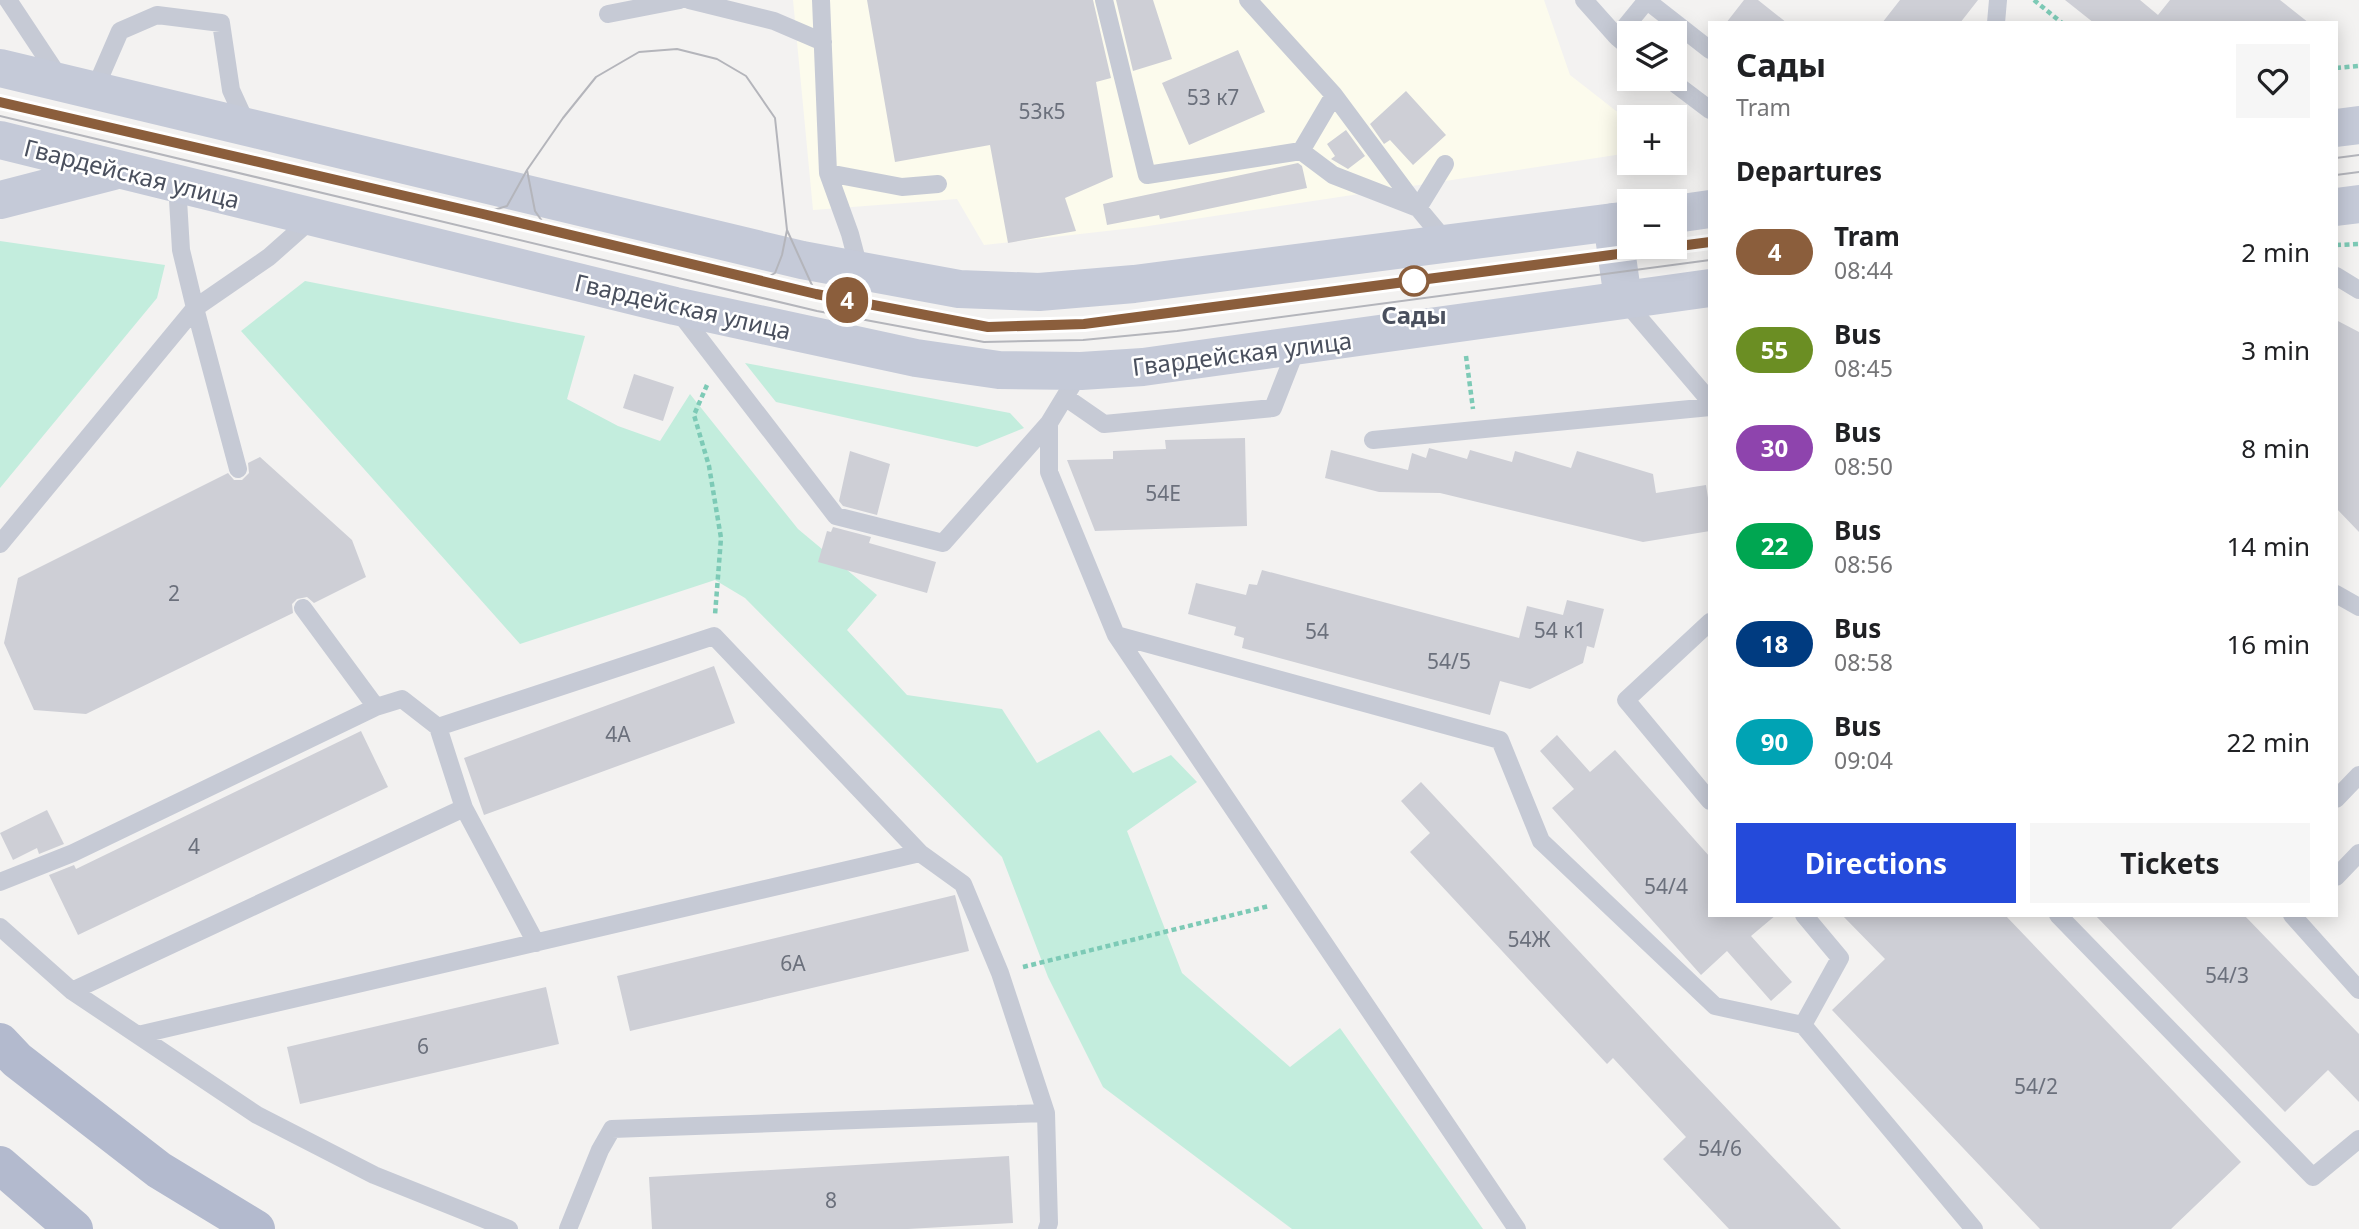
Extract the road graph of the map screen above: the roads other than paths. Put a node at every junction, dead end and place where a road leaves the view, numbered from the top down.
1 (8, 0) edge
2 (680, 0) edge
3 (689, 0) edge
4 (821, 0) edge
5 (1104, 0) edge
6 (1248, 0) edge
7 (1584, 0) edge
8 (1646, 0) edge
9 (1998, 0) edge
10 (608, 14) dead end
11 (1634, 21) edge
12 (1996, 21) edge
13 (1617, 36) edge
14 (823, 42) junction
15 (1708, 48) edge
16 (0, 68) edge
17 (78, 87) junction
18 (1685, 91) edge
19 (1334, 95) junction
20 (1708, 108) edge
21 (2359, 125) edge
22 (248, 128) junction
23 (2338, 128) edge
24 (0, 140) edge
25 (1301, 151) junction
26 (1445, 164) dead end
27 (120, 169) junction
28 (828, 173) junction
29 (177, 183) junction
30 (938, 184) dead end
31 (0, 200) edge
32 (2359, 204) edge
33 (2338, 207) edge
34 (1418, 208) junction
35 (1708, 209) edge
36 (1687, 212) edge
37 (313, 218) junction
38 (1617, 222) edge
39 (1448, 244) junction
40 (1622, 259) edge
41 (860, 272) junction
42 (2338, 277) edge
43 (1708, 288) edge
44 (2359, 290) edge
45 (1623, 299) junction
46 (675, 306) junction
47 (195, 308) junction
48 (1297, 347) junction
49 (1073, 384) junction
50 (1708, 399) edge
51 (1708, 407) edge
52 (1049, 423) junction
53 (1373, 440) dead end
54 (237, 468) dead end
55 (0, 544) edge
56 (2338, 595) edge
57 (2359, 607) edge
58 (303, 608) dead end
59 (1708, 624) edge
60 (1115, 635) junction
61 (376, 707) junction
62 (438, 727) junction
63 (2359, 775) edge
64 (2338, 797) edge
65 (1708, 799) edge
66 (464, 808) junction
67 (920, 853) junction
68 (2359, 853) edge
69 (2338, 875) edge
70 (0, 882) edge
71 (1806, 917) edge
72 (2060, 917) edge
73 (2296, 917) edge
74 (0, 927) edge
75 (536, 943) junction
76 (2359, 989) edge
77 (72, 991) junction
78 (1803, 1025) junction
79 (138, 1035) junction
80 (0, 1042) edge
81 (1046, 1113) junction
82 (2359, 1139) edge
83 (0, 1165) edge
84 (70, 1228) edge
85 (256, 1229) edge
86 (509, 1229) edge
87 (568, 1229) edge
88 (1047, 1229) edge
89 (1517, 1229) edge
90 (1974, 1229) edge

1 - 17 lane
2 - 10 lane
3 - 14 lane
4 - 14 lane
5 - 25 lane
6 - 19 lane
7 - 13 lane
8 - 11 lane
8 - 15 lane
9 - 12 lane
14 - 28 lane
16 - 17 main road
17 - 22 main road
17 - 22 lane
18 - 20 lane
19 - 25 lane
19 - 34 lane
21 - 23 main road
22 - 41 main road
24 - 27 main road, Гвардейская улица
25 - 34 lane
26 - 34 lane
27 - 29 main road, Гвардейская улица
27 - 31 main road
28 - 30 lane
28 - 41 lane
29 - 37 main road, Гвардейская улица
29 - 47 lane
32 - 33 main road
34 - 39 lane
35 - 36 main road
37 - 46 main road, Гвардейская улица
37 - 47 lane
38 - 39 main road
39 - 41 main road
40 - 45 main road
42 - 44 lane
43 - 45 main road, Гвардейская улица
45 - 48 main road, Гвардейская улица
45 - 50 lane
46 - 49 main road, Гвардейская улица
46 - 52 lane
47 - 54 lane
47 - 55 lane
48 - 49 main road, Гвардейская улица
48 - 49 lane
49 - 52 lane
51 - 53 lane
52 - 60 lane
56 - 57 lane
58 - 61 lane
59 - 65 lane
60 - 78 lane
60 - 89 lane
61 - 62 lane
61 - 70 lane
62 - 66 lane
62 - 67 lane
63 - 64 lane
66 - 75 lane
66 - 77 lane
67 - 75 lane
67 - 81 lane
68 - 69 lane
71 - 78 lane
72 - 82 lane
73 - 76 lane
74 - 77 lane
75 - 79 lane
77 - 79 lane
78 - 90 lane
79 - 86 lane
80 - 85 main road
81 - 87 lane
81 - 88 lane
83 - 84 main road

